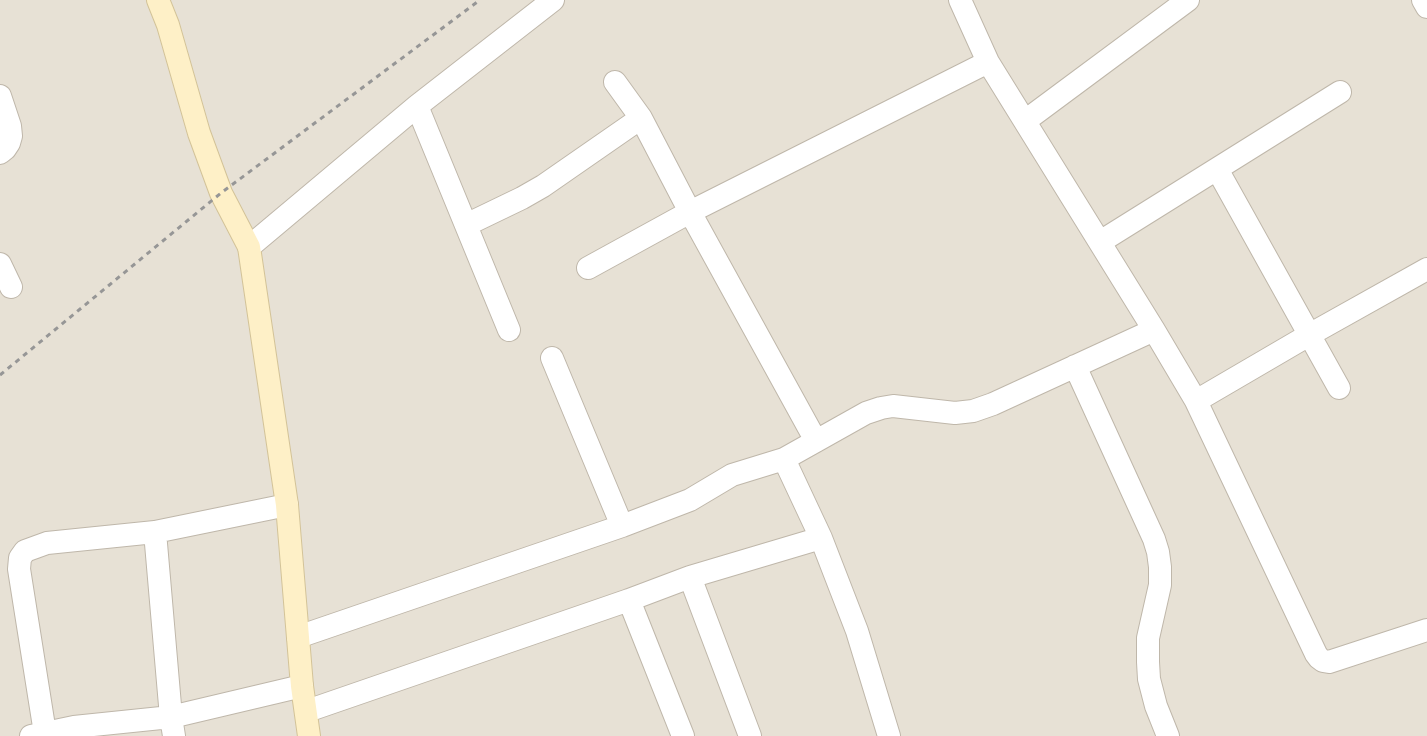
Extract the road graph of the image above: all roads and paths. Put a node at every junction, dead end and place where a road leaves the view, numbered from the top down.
1 (158, 0) edge
2 (553, 0) edge
3 (960, 0) edge
4 (1423, 0) edge
5 (1179, 2) edge
6 (1427, 7) edge
7 (988, 62) junction
8 (615, 82) dead end
9 (1340, 92) dead end
10 (0, 96) edge
11 (417, 106) junction
12 (641, 118) junction
13 (1025, 121) junction
14 (0, 153) edge
15 (1217, 169) junction
16 (690, 212) junction
17 (466, 225) junction
18 (1100, 242) junction
19 (249, 247) junction
20 (0, 264) edge
21 (588, 268) dead end
22 (1427, 268) edge
23 (11, 287) dead end
24 (509, 330) dead end
25 (1154, 330) junction
26 (1309, 335) junction
27 (552, 358) dead end
28 (1075, 366) junction
29 (1339, 388) dead end
30 (1196, 401) junction
31 (816, 441) junction
32 (784, 459) junction
33 (287, 505) junction
34 (622, 526) junction
35 (155, 532) junction
36 (822, 538) junction
37 (690, 577) junction
38 (629, 600) junction
39 (1427, 630) edge
40 (298, 637) junction
41 (302, 686) junction
42 (307, 711) junction
43 (172, 726) edge
44 (38, 735) edge
45 (310, 736) edge
46 (683, 736) edge
47 (750, 736) edge
48 (889, 736) edge
49 (1168, 736) edge

1 - 19 street
2 - 11 street
3 - 7 street
4 - 6 street
5 - 13 street
7 - 13 street
7 - 16 street
8 - 12 street
9 - 15 street
10 - 14 street
11 - 17 street
11 - 19 street
12 - 16 street
12 - 17 street
13 - 18 street
15 - 18 street
15 - 26 street
16 - 21 street
16 - 31 street
17 - 24 street
18 - 25 street
19 - 33 street
20 - 23 street
22 - 26 street
25 - 28 street
25 - 30 street
26 - 29 street
26 - 30 street
27 - 34 street
28 - 31 street
28 - 49 street
30 - 39 street
31 - 32 street
32 - 34 street
32 - 36 street
33 - 35 street
33 - 40 street
34 - 40 street
35 - 43 street
35 - 44 street
36 - 37 street
36 - 48 street
37 - 38 street
37 - 47 street
38 - 42 street
38 - 46 street
40 - 41 street
41 - 42 street
41 - 43 street
42 - 45 street
43 - 44 street

